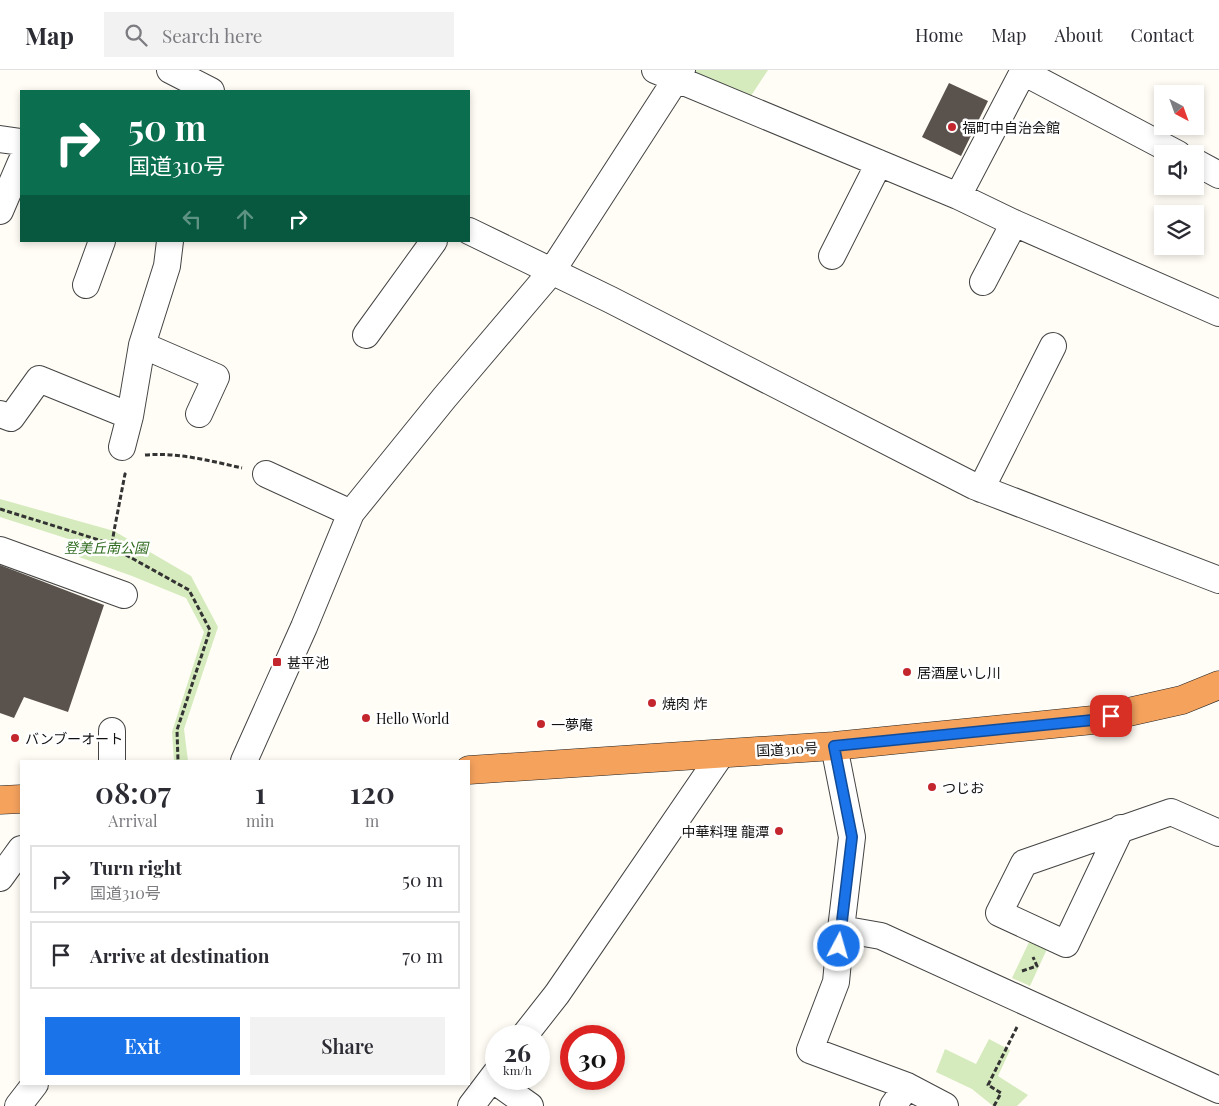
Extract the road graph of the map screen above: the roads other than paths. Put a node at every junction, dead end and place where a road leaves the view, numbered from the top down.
1 (170, 70) edge
2 (1023, 71) edge
3 (671, 73) edge
4 (209, 90) edge
5 (0, 139) edge
6 (20, 142) edge
7 (1161, 145) edge
8 (879, 163) junction
9 (20, 164) edge
10 (1204, 167) edge
11 (1219, 175) edge
12 (958, 196) junction
13 (0, 211) edge
14 (1014, 223) junction
15 (470, 231) edge
16 (102, 242) edge
17 (170, 242) edge
18 (433, 242) edge
19 (832, 256) dead end
20 (552, 271) junction
21 (983, 282) dead end
22 (86, 285) dead end
23 (1219, 313) edge
24 (366, 335) dead end
25 (142, 345) junction
26 (1053, 346) dead end
27 (0, 414) edge
28 (199, 414) dead end
29 (130, 416) junction
30 (131, 459) road end
31 (266, 474) road end
32 (981, 488) junction
33 (351, 513) junction
34 (0, 550) edge
35 (1219, 580) edge
36 (124, 595) dead end
37 (1219, 685) edge
38 (112, 731) dead end
39 (834, 746) junction
40 (722, 753) junction
41 (112, 760) edge
42 (244, 760) edge
43 (470, 770) edge
44 (20, 799) edge
45 (0, 800) edge
46 (1121, 828) junction
47 (1219, 833) edge
48 (20, 850) edge
49 (0, 878) edge
50 (840, 928) junction
51 (533, 1025) edge
52 (34, 1085) edge
53 (485, 1088) edge
54 (511, 1090) edge
55 (1219, 1090) edge
56 (900, 1096) edge
57 (18, 1106) edge
58 (471, 1106) edge
59 (530, 1106) edge
60 (945, 1106) edge

1 - 4 street
2 - 7 street
2 - 12 street
3 - 8 street
3 - 20 street
5 - 6 street
8 - 12 street
8 - 19 street
9 - 13 street
10 - 11 street
12 - 14 street
14 - 21 street
14 - 23 street
15 - 20 street
16 - 22 street
17 - 25 street
18 - 24 street
20 - 32 street
20 - 33 street
25 - 28 street
25 - 29 street
26 - 32 street
27 - 29 street
29 - 30 street
31 - 33 street
32 - 35 street
33 - 42 street
34 - 36 street
37 - 39 highway, 国道310号
38 - 41 street
39 - 40 highway, 国道310号
39 - 50 street
40 - 43 highway, 国道310号
40 - 51 street
44 - 45 highway
46 - 46 street
46 - 47 street
48 - 49 street
50 - 55 street
50 - 56 street
52 - 57 street
53 - 58 street
54 - 59 street
56 - 60 street

